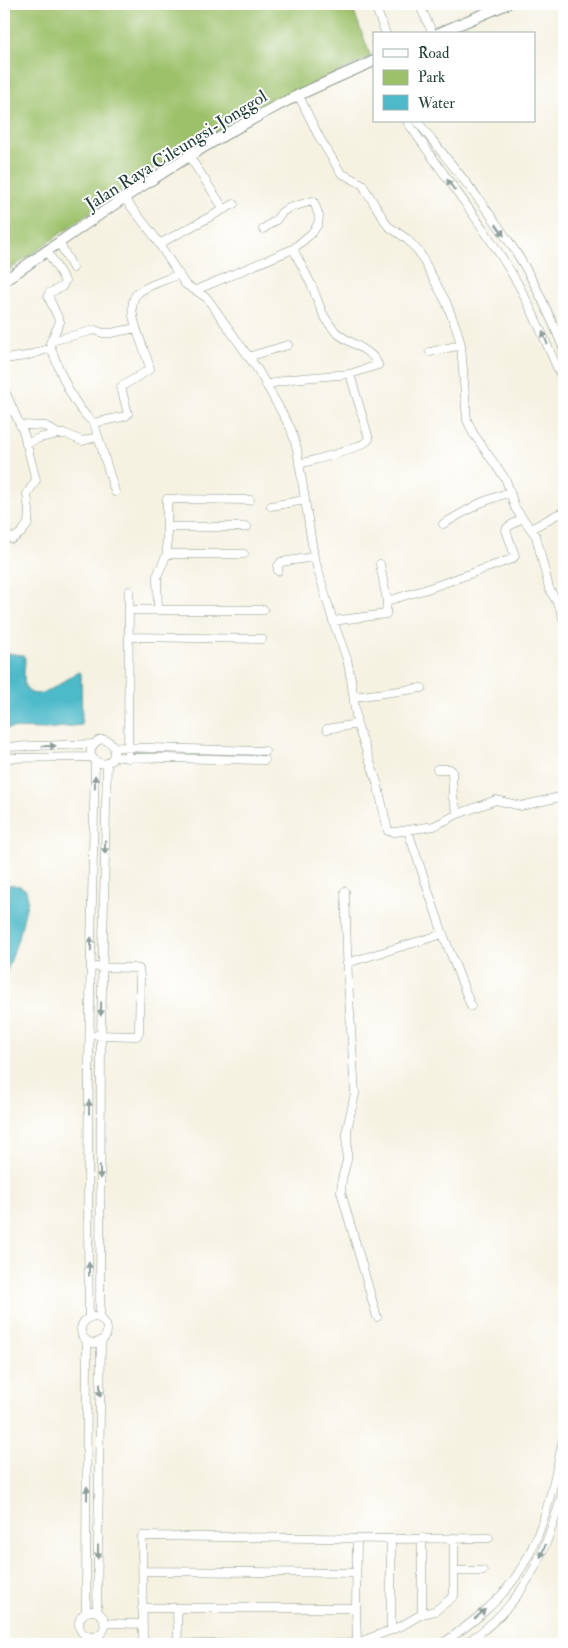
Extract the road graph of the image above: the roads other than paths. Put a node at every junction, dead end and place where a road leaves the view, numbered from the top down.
1 (420, 4) edge
2 (507, 4) edge
3 (377, 11) dead end
4 (385, 32) edge
5 (432, 32) edge
6 (442, 32) edge
7 (373, 61) edge
8 (299, 96) junction
9 (408, 122) edge
10 (418, 122) edge
11 (189, 156) junction
12 (474, 194) junction
13 (124, 198) junction
14 (463, 202) junction
15 (234, 204) dead end
16 (224, 209) junction
17 (263, 229) dead end
18 (59, 242) junction
19 (159, 244) junction
20 (293, 249) junction
21 (47, 251) junction
22 (73, 268) dead end
23 (179, 274) junction
24 (4, 281) edge
25 (196, 290) junction
26 (136, 328) junction
27 (51, 345) junction
28 (288, 345) dead end
29 (460, 345) junction
30 (564, 350) edge
31 (430, 352) dead end
32 (248, 356) junction
33 (4, 359) edge
34 (350, 374) junction
35 (564, 383) edge
36 (266, 385) junction
37 (4, 389) edge
38 (14, 410) junction
39 (4, 414) edge
40 (94, 423) junction
41 (20, 425) junction
42 (58, 434) junction
43 (97, 437) junction
44 (26, 444) junction
45 (299, 464) junction
46 (115, 492) dead end
47 (510, 492) junction
48 (250, 500) dead end
49 (305, 500) junction
50 (271, 506) dead end
51 (564, 514) edge
52 (522, 518) junction
53 (443, 524) dead end
54 (167, 526) junction
55 (247, 527) dead end
56 (531, 530) junction
57 (4, 531) edge
58 (167, 554) junction
59 (244, 554) dead end
60 (314, 557) junction
61 (380, 564) dead end
62 (278, 571) dead end
63 (129, 591) dead end
64 (387, 601) junction
65 (562, 607) edge
66 (129, 610) junction
67 (158, 610) junction
68 (264, 610) dead end
69 (564, 620) edge
70 (333, 621) junction
71 (129, 637) junction
72 (262, 639) dead end
73 (422, 688) dead end
74 (354, 697) junction
75 (357, 724) junction
76 (327, 729) dead end
77 (94, 744) junction
78 (4, 747) edge
79 (114, 748) junction
80 (128, 748) junction
81 (265, 751) dead end
82 (4, 758) edge
83 (128, 758) junction
84 (94, 759) junction
85 (110, 760) junction
86 (265, 760) dead end
87 (437, 769) dead end
88 (564, 796) edge
89 (458, 814) junction
90 (408, 831) junction
91 (345, 891) dead end
92 (443, 934) junction
93 (347, 963) junction
94 (90, 967) junction
95 (102, 968) junction
96 (471, 1006) dead end
97 (90, 1035) junction
98 (101, 1035) junction
99 (377, 1317) dead end
100 (90, 1318) junction
101 (100, 1318) junction
102 (87, 1341) junction
103 (100, 1341) junction
104 (564, 1434) edge
105 (564, 1489) edge
106 (422, 1538) junction
107 (454, 1538) junction
108 (489, 1538) dead end
109 (357, 1539) junction
110 (391, 1539) junction
111 (143, 1571) junction
112 (455, 1571) junction
113 (483, 1571) dead end
114 (356, 1573) junction
115 (514, 1578) junction
116 (525, 1586) junction
117 (142, 1608) junction
118 (356, 1608) junction
119 (177, 1609) junction
120 (86, 1612) junction
121 (97, 1612) junction
122 (422, 1614) junction
123 (104, 1623) junction
124 (142, 1624) junction
125 (391, 1630) junction
126 (99, 1634) junction
127 (86, 1635) junction
128 (357, 1643) junction
129 (86, 1644) edge
130 (99, 1644) edge
131 (143, 1644) edge
132 (178, 1644) edge
133 (252, 1644) edge
134 (335, 1644) edge
135 (442, 1644) edge
136 (465, 1644) edge

1 - 5 street
2 - 6 main road
3 - 4 street
7 - 8 main road, Jalan Raya Cileungsi-Jonggol
8 - 11 main road, Jalan Raya Cileungsi-Jonggol
8 - 29 street
14 -> 9 street
10 - 12 street
11 - 13 main road, Jalan Raya Cileungsi-Jonggol
11 - 16 street
12 - 14 street
12 -> 30 street
13 - 18 main road, Jalan Raya Cileungsi-Jonggol
13 - 19 street
35 -> 14 street
15 - 16 street
16 - 19 street
17 - 20 street
18 - 21 main road, Jalan Raya Cileungsi-Jonggol
18 - 22 street
19 - 23 street
20 - 25 street
20 - 34 street
21 - 24 main road, Jalan Raya Cileungsi-Jonggol
21 - 27 street
23 - 25 street
23 - 26 street
25 - 32 street
26 - 27 street
26 - 40 street
27 - 33 street
27 - 40 street
28 - 32 street
29 - 31 street
29 - 47 street
32 - 36 street
34 - 36 street
34 - 45 street
36 - 45 street
37 - 38 street
38 - 39 street
38 - 41 street
40 - 43 street
41 - 42 street
41 - 44 street
42 - 43 street
42 - 44 street
43 - 46 street
44 - 57 street
45 - 49 street
47 - 52 street
47 - 53 street
48 - 54 street
49 - 50 street
49 - 60 street
51 - 56 street
52 - 56 street
52 - 64 street
54 - 55 street
54 - 58 street
56 - 65 street
58 - 59 street
58 - 67 street
60 - 62 street
60 - 70 street
61 - 64 street
63 - 66 street
64 - 70 street
65 - 69 street
66 - 67 street
66 - 71 street
67 - 68 street
70 - 74 street
71 - 72 street
71 - 80 street
73 - 74 street
74 - 75 street
75 - 76 street
75 - 90 street
78 -> 77 street
77 - 79 street
77 - 84 street
79 - 80 street
79 - 85 street
80 - 81 street
80 - 83 street
82 - 84 street
83 - 85 street
83 - 86 street
84 - 85 street
94 -> 84 street
85 -> 95 street
87 - 89 street
88 - 89 street
89 - 90 street
90 - 92 street
91 - 93 street
92 - 93 street
92 - 96 street
93 - 99 street
94 - 95 street
94 - 97 street
95 -> 98 street
95 - 98 street
97 - 98 street
100 -> 97 street
98 -> 101 street
100 - 101 street
100 - 102 street
101 - 103 street
102 - 103 street
120 -> 102 street
103 -> 121 street
104 - 115 street
105 -> 116 street
106 - 107 street
106 - 110 street
106 - 122 street
107 - 108 street
107 - 112 street
109 - 110 street
109 - 111 street
109 - 114 street
110 - 125 street
111 - 114 street
111 - 117 street
112 - 113 street
112 - 122 street
114 - 118 street
115 - 116 street
135 -> 115 street
116 - 136 street
117 - 119 street
117 - 124 street
118 - 119 street
118 - 128 street
119 - 132 street
120 - 121 street
120 - 127 street
121 - 123 street
122 - 125 street
123 - 124 street
123 - 126 street
124 - 131 street
125 - 128 street
126 - 127 street
126 - 130 street
127 - 129 street
128 - 134 street
131 - 132 street
132 - 133 street

